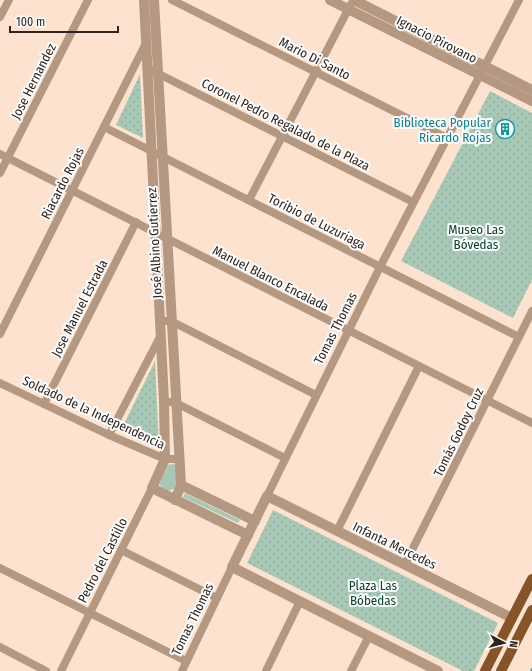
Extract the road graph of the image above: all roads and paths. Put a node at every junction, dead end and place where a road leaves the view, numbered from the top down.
1 (9, 0) edge
2 (88, 0) edge
3 (144, 0) edge
4 (154, 0) edge
5 (172, 0) edge
6 (330, 0) edge
7 (519, 0) edge
8 (351, 5) edge
9 (0, 17) edge
10 (146, 44) junction
11 (485, 66) junction
12 (147, 68) junction
13 (316, 72) junction
14 (158, 73) junction
15 (480, 75) junction
16 (532, 90) edge
17 (532, 101) edge
18 (104, 127) junction
19 (283, 136) junction
20 (447, 138) junction
21 (152, 151) junction
22 (0, 154) edge
23 (162, 156) junction
24 (8, 158) junction
25 (0, 173) edge
26 (72, 190) junction
27 (249, 200) junction
28 (413, 202) junction
29 (136, 222) junction
30 (156, 233) junction
31 (167, 238) junction
32 (380, 266) junction
33 (532, 311) edge
34 (160, 321) junction
35 (171, 321) junction
36 (348, 330) junction
37 (0, 334) edge
38 (161, 335) junction
39 (519, 337) junction
40 (419, 366) junction
41 (0, 383) edge
42 (316, 395) junction
43 (487, 400) junction
44 (164, 401) junction
45 (176, 403) junction
46 (44, 404) junction
47 (532, 423) edge
48 (109, 435) junction
49 (285, 458) junction
50 (165, 459) junction
51 (179, 459) junction
52 (181, 485) junction
53 (152, 488) junction
54 (267, 496) junction
55 (175, 500) junction
56 (255, 521) junction
57 (337, 531) junction
58 (248, 535) junction
59 (121, 550) junction
60 (406, 564) junction
61 (232, 567) junction
62 (0, 568) edge
63 (532, 578) edge
64 (217, 598) junction
65 (300, 601) junction
66 (532, 610) edge
67 (90, 612) junction
68 (512, 618) junction
69 (369, 636) junction
70 (0, 647) edge
71 (186, 661) junction
72 (46, 671) edge
73 (60, 671) edge
74 (182, 671) edge
75 (266, 671) edge
76 (351, 671) edge
77 (438, 671) edge
78 (485, 671) edge
79 (501, 671) edge

1 - 9 street
2 - 24 street, Jose Hernandez
3 - 10 street, José Albino Gutierrez
4 - 14 street, José Albino Gutierrez
5 - 13 street, Mario Di Santo
6 - 8 street, Ignacio Pirovano
7 - 11 street, Tomas Thomas
8 - 11 street, Ignacio Pirovano
8 - 13 street
8 - 15 street, Ignacio Pirovano
10 - 12 street, José Albino Gutierrez
10 - 18 street, Riacardo Rojas
11 - 15 street, Tomas Thomas
11 - 16 street, Ignacio Pirovano
12 - 14 street, Coronel Pedro Regalado de la Plaza
12 - 21 street, José Albino Gutierrez
13 - 19 street
13 - 20 street, Mario Di Santo
14 - 19 street, Coronel Pedro Regalado de la Plaza
14 - 23 street, José Albino Gutierrez
15 - 17 street, Ignacio Pirovano
15 - 20 street, Tomas Thomas
18 - 21 street, Toribio de Luzuriaga
18 - 26 street, Riacardo Rojas
19 - 27 street
19 - 28 street, Coronel Pedro Regalado de la Plaza
20 - 28 street, Tomas Thomas
21 - 23 street, Toribio de Luzuriaga
21 - 30 street, José Albino Gutierrez
22 - 24 street, Manuel Blanco Encalada
23 - 27 street, Toribio de Luzuriaga
23 - 31 street, José Albino Gutierrez
24 - 25 street, Jose Hernandez
24 - 26 street, Manuel Blanco Encalada
26 - 29 street, Manuel Blanco Encalada
26 - 37 street, Riacardo Rojas
27 - 32 street, Toribio de Luzuriaga
28 - 32 street, Tomas Thomas
29 - 30 street, Manuel Blanco Encalada
29 - 46 street, Jose Manuel Estrada
30 - 31 street, Manuel Blanco Encalada
30 - 34 street, José Albino Gutierrez
31 - 35 street, José Albino Gutierrez
31 - 36 street, Manuel Blanco Encalada
32 - 36 street, Tomas Thomas
32 - 39 street, Toribio de Luzuriaga
33 - 39 street, Tomás Godoy Cruz
34 - 35 street
34 - 38 street, José Albino Gutierrez
35 - 42 street
35 - 45 street, José Albino Gutierrez
36 - 40 street, Manuel Blanco Encalada
36 - 42 street, Tomas Thomas
38 - 44 street, José Albino Gutierrez
38 - 48 street
39 - 43 street, Tomás Godoy Cruz
40 - 43 street, Manuel Blanco Encalada
40 - 57 street
41 - 46 street, Soldado de la Independencia
42 - 49 street, Tomas Thomas
43 - 47 street, Manuel Blanco Encalada
43 - 60 street, Tomás Godoy Cruz
44 - 45 street
44 - 50 street, José Albino Gutierrez
45 - 49 street
45 - 51 street, José Albino Gutierrez
46 - 48 street, Soldado de la Independencia
48 - 50 street, Soldado de la Independencia
49 - 54 street, Tomas Thomas
50 - 51 street, Soldado de la Independencia
50 - 53 street, Pedro del Castillo
51 - 52 street, José Albino Gutierrez
52 - 55 street
52 - 56 street
53 - 55 street
53 - 59 street, Pedro del Castillo
54 - 56 street, Tomas Thomas
54 - 57 street, Infanta Mercedes
55 - 58 street
56 - 58 street, Tomas Thomas
57 - 60 street, Infanta Mercedes
58 - 61 street, Tomas Thomas
59 - 64 street
59 - 67 street, Pedro del Castillo
60 - 68 street, Infanta Mercedes
61 - 64 street, Tomas Thomas
61 - 65 street
62 - 67 street
63 - 68 main road
64 - 71 street, Tomas Thomas
65 - 69 street
65 - 75 street
66 - 79 main road
67 - 71 street
67 - 73 street, Pedro del Castillo
68 - 78 main road
69 - 76 street
69 - 77 street
70 - 72 street
71 - 74 street, Tomas Thomas

